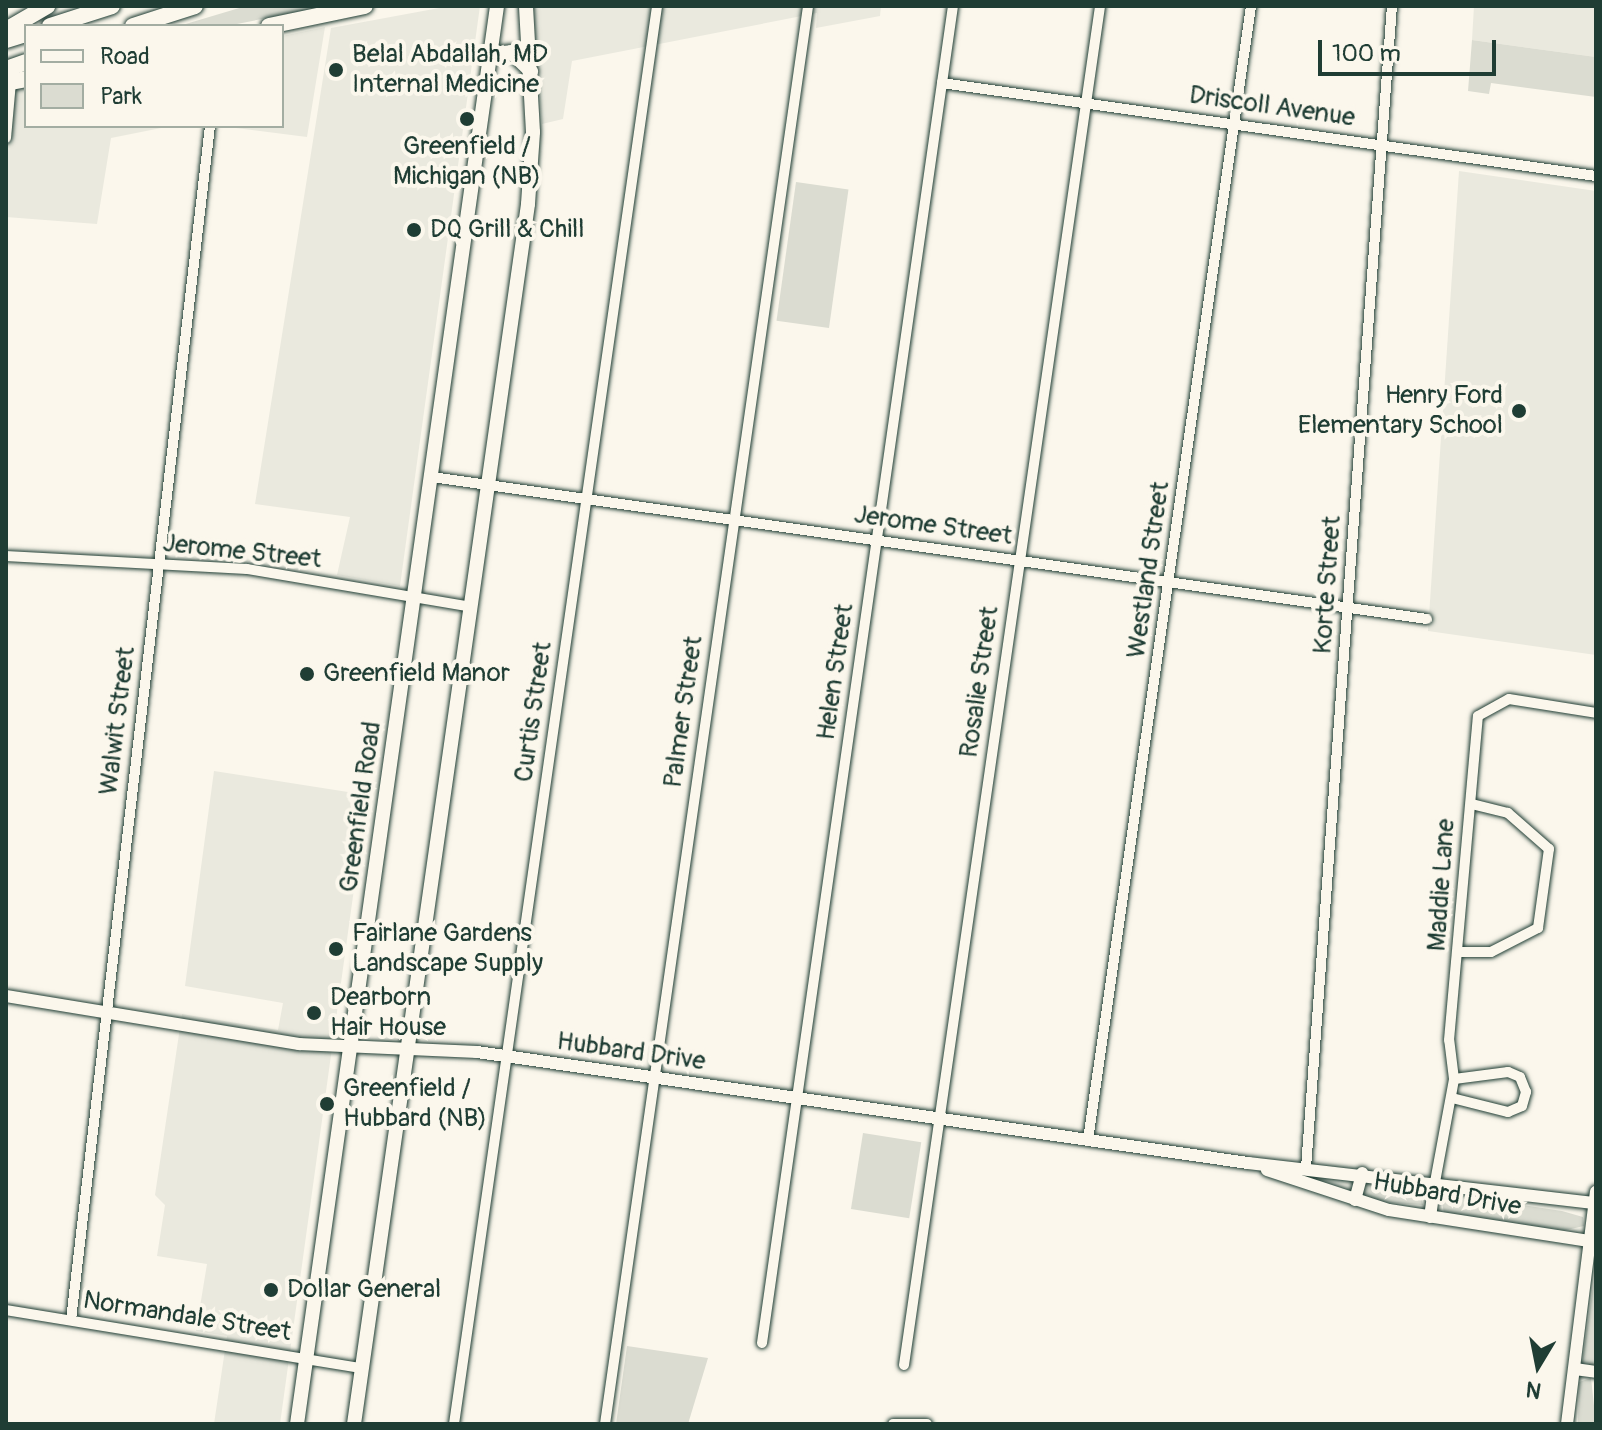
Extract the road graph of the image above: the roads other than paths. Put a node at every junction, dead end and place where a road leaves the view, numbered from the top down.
1 (47, 6) edge
2 (112, 6) edge
3 (195, 6) edge
4 (365, 6) edge
5 (497, 6) edge
6 (526, 6) edge
7 (657, 6) edge
8 (808, 6) edge
9 (953, 6) edge
10 (1100, 6) edge
11 (1251, 6) edge
12 (1392, 6) edge
13 (56, 24) edge
14 (139, 24) edge
15 (279, 24) edge
16 (6, 30) edge
17 (493, 54) junction
18 (531, 71) junction
19 (12, 78) edge
20 (942, 83) junction
21 (1085, 103) junction
22 (1235, 124) junction
23 (210, 128) edge
24 (6, 138) edge
25 (1382, 145) junction
26 (1596, 176) edge
27 (432, 477) junction
28 (488, 485) junction
29 (587, 499) junction
30 (734, 521) junction
31 (877, 541) junction
32 (6, 556) edge
33 (1019, 561) junction
34 (158, 564) junction
35 (1169, 582) junction
36 (415, 598) junction
37 (471, 607) junction
38 (1348, 608) junction
39 (1427, 619) dead end
40 (1596, 713) edge
41 (1471, 804) junction
42 (1459, 952) junction
43 (6, 996) edge
44 (106, 1012) junction
45 (351, 1047) junction
46 (408, 1049) junction
47 (507, 1056) junction
48 (655, 1077) junction
49 (1454, 1079) junction
50 (797, 1097) junction
51 (1452, 1098) junction
52 (938, 1119) junction
53 (1088, 1140) junction
54 (1248, 1163) junction
55 (1306, 1168) junction
56 (1362, 1173) junction
57 (1435, 1182) junction
58 (1596, 1192) edge
59 (1355, 1200) junction
60 (1596, 1203) edge
61 (1430, 1217) junction
62 (1595, 1242) edge
63 (6, 1310) edge
64 (71, 1320) junction
65 (762, 1343) dead end
66 (306, 1358) junction
67 (904, 1365) dead end
68 (362, 1368) junction
69 (1575, 1369) junction
70 (1596, 1372) edge
71 (1572, 1388) junction
72 (297, 1424) edge
73 (354, 1424) edge
74 (454, 1424) edge
75 (605, 1424) edge
76 (893, 1424) edge
77 (927, 1424) edge
78 (1567, 1424) edge
79 (1574, 1424) edge

1 - 16 main road
2 - 13 main road
3 - 14 main road
4 - 15 main road
5 - 17 main road, Greenfield Road
6 - 18 main road
7 - 29 street, Curtis Street
8 - 30 street, Palmer Street
9 - 20 street, Helen Street
10 - 21 street, Rosalie Street
11 - 22 street, Westland Street
12 - 25 street, Korte Street
17 - 18 main road
17 - 27 main road, Greenfield Road
18 - 28 main road
19 - 24 street
20 - 21 street, Driscoll Avenue
20 - 31 street, Helen Street
21 - 22 street, Driscoll Avenue
21 - 33 street, Rosalie Street
22 - 25 street, Driscoll Avenue
22 - 35 street, Westland Street
23 - 34 street, Walwit Street
25 - 26 street, Driscoll Avenue
25 - 38 street, Korte Street
27 - 28 street, Jerome Street
27 - 36 main road, Greenfield Road
28 - 29 street, Jerome Street
28 - 37 main road
29 - 30 street, Jerome Street
29 - 47 street, Curtis Street
30 - 31 street, Jerome Street
30 - 48 street, Palmer Street
31 - 33 street, Jerome Street
31 - 50 street, Helen Street
32 - 34 street, Jerome Street
33 - 35 street, Jerome Street
33 - 52 street, Rosalie Street
34 - 36 street, Jerome Street
34 - 44 street, Walwit Street
35 - 38 street, Jerome Street
35 - 53 street, Westland Street
36 - 37 street, Jerome Street
36 - 45 main road, Greenfield Road
37 - 46 main road
38 - 39 street, Jerome Street
38 - 55 street, Korte Street
40 - 41 street, Maddie Lane
41 - 42 street, Maddie Lane
41 - 42 street
42 - 49 street, Maddie Lane
43 - 44 street, Hubbard Drive
44 - 45 street, Hubbard Drive
44 - 64 street, Walwit Street
45 - 46 street, Hubbard Drive
45 - 66 main road, Greenfield Road
46 - 47 street, Hubbard Drive
46 - 68 main road
47 - 48 street, Hubbard Drive
47 - 74 street, Curtis Street
48 - 50 street, Hubbard Drive
48 - 75 street, Palmer Street
49 - 51 street, Maddie Lane
49 - 51 street
50 - 52 street, Hubbard Drive
50 - 65 street, Helen Street
51 - 57 street, Maddie Lane
52 - 53 street, Hubbard Drive
52 - 67 street, Rosalie Street
53 - 54 street, Hubbard Drive
54 - 55 street, Hubbard Drive
54 - 59 street, Hubbard Drive
55 - 56 street, Hubbard Drive
56 - 57 street, Hubbard Drive
56 - 59 street
57 - 60 street, Hubbard Drive
57 - 61 street
58 - 60 street
59 - 61 street, Hubbard Drive
60 - 62 street
61 - 62 street, Hubbard Drive
62 - 69 street
63 - 64 street, Normandale Street
64 - 66 street, Normandale Street
66 - 68 street, Normandale Street
66 - 72 main road, Greenfield Road
68 - 73 main road
69 - 70 street
69 - 71 street
71 - 78 street
71 - 79 street
76 - 77 street

